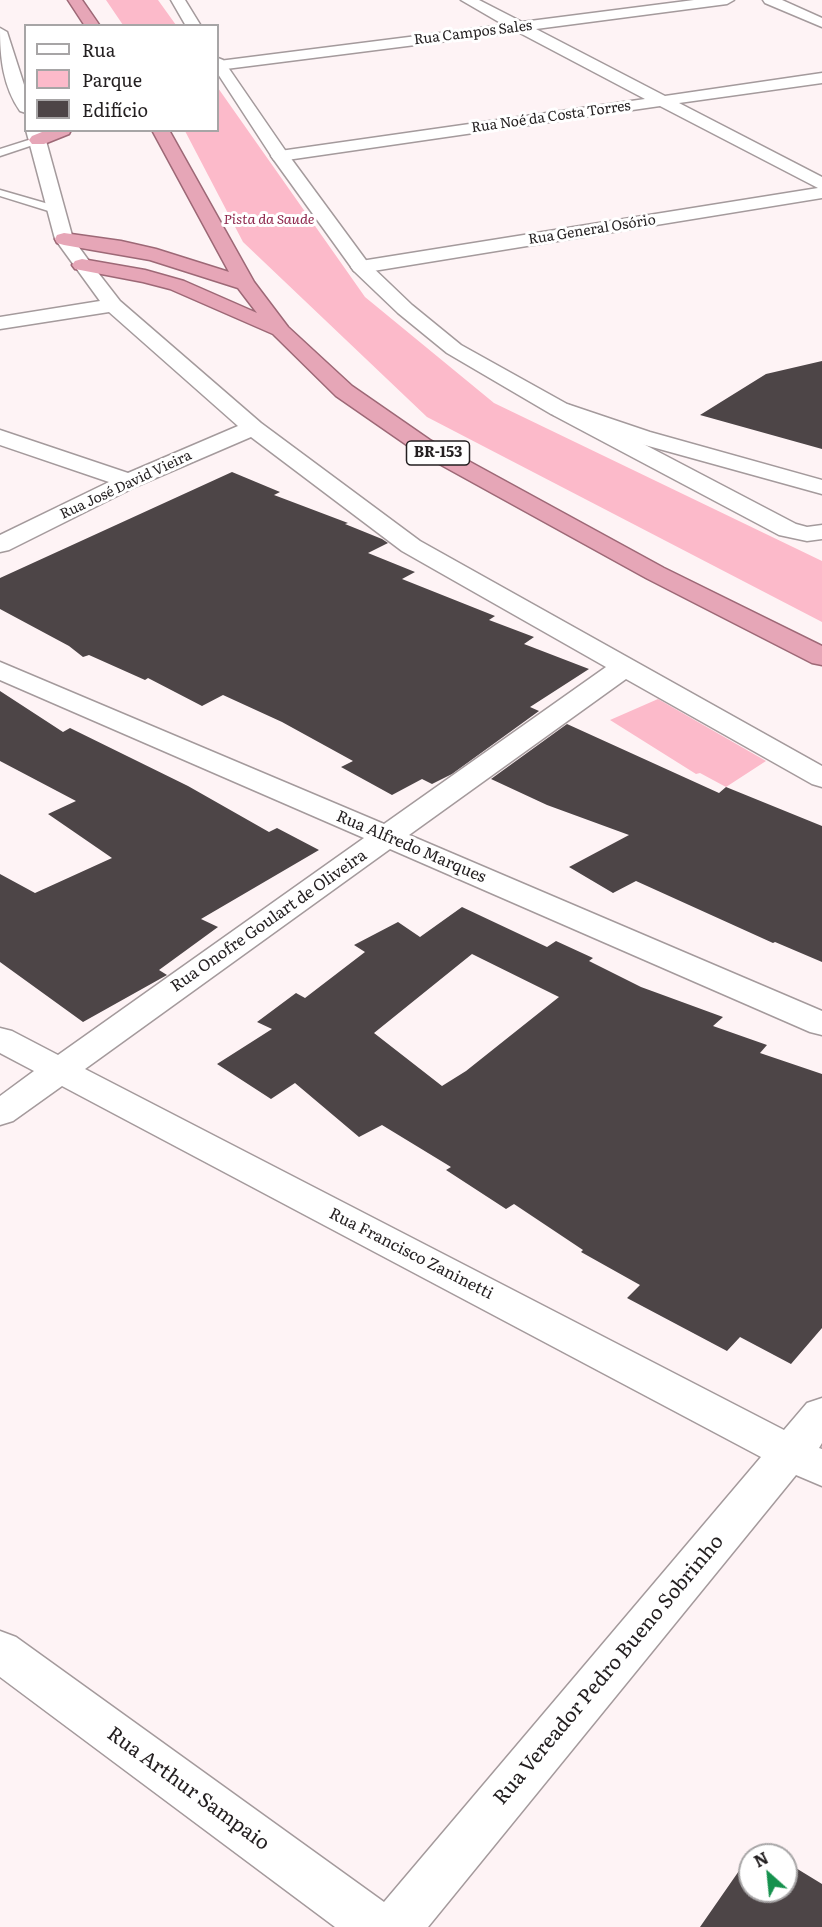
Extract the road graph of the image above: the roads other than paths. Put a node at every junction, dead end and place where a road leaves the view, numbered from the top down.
1 (178, 0) edge
2 (468, 0) edge
3 (727, 0) edge
4 (770, 0) edge
5 (80, 1) edge
6 (822, 23) edge
7 (92, 24) edge
8 (193, 24) edge
9 (519, 27) junction
10 (0, 32) edge
11 (219, 65) edge
12 (219, 66) edge
13 (822, 78) edge
14 (8, 89) edge
15 (662, 101) junction
16 (24, 106) edge
17 (52, 132) edge
18 (161, 132) edge
19 (36, 135) edge
20 (0, 153) edge
21 (280, 156) junction
22 (822, 184) edge
23 (1, 193) edge
24 (822, 194) edge
25 (55, 209) junction
26 (64, 239) junction
27 (82, 265) junction
28 (361, 267) junction
29 (245, 284) junction
30 (113, 305) junction
31 (0, 323) edge
32 (281, 331) junction
33 (560, 409) junction
34 (253, 428) junction
35 (0, 437) edge
36 (129, 481) junction
37 (822, 487) edge
38 (822, 532) edge
39 (0, 545) edge
40 (822, 657) edge
41 (626, 666) junction
42 (0, 670) edge
43 (822, 778) edge
44 (388, 837) junction
45 (822, 1024) edge
46 (0, 1039) edge
47 (58, 1071) junction
48 (0, 1113) edge
49 (822, 1414) edge
50 (806, 1460) edge
51 (0, 1651) edge
52 (376, 1927) edge
53 (396, 1927) edge

1 - 8 street
2 - 9 street
3 - 9 street, Rua Campos Sales
4 - 6 street
5 - 7 highway
9 - 11 street, Rua Campos Sales
9 - 15 street
10 - 14 street
12 - 21 street
13 - 15 street, Rua Noé da Costa Torres
14 - 16 street
15 - 21 street, Rua Noé da Costa Torres
15 - 22 street
17 - 19 highway
18 - 29 highway, BR-153
19 - 20 lane
19 - 25 street
21 - 28 street
23 - 25 lane
24 - 28 street, Rua General Osório
25 - 26 street
26 - 27 street
26 - 29 highway
27 - 30 street
27 - 32 highway
28 - 33 street
29 - 32 highway, BR-153
30 - 31 street
30 - 34 street
32 - 40 highway, BR-153
33 - 37 street
33 - 38 street
34 - 36 street, Rua José David Vieira
34 - 41 street
35 - 36 street
36 - 39 street, Rua José David Vieira
41 - 43 street
41 - 44 street, Rua Onofre Goulart de Oliveira
42 - 44 street, Rua Alfredo Marques
44 - 45 street, Rua Alfredo Marques
44 - 47 street, Rua Onofre Goulart de Oliveira
46 - 47 street, Rua Francisco Zaninetti
47 - 48 street, Rua Onofre Goulart de Oliveira
47 - 50 street, Rua Francisco Zaninetti
49 - 50 street, Rua Vereador Pedro Bueno Sobrinho
50 - 53 street, Rua Vereador Pedro Bueno Sobrinho
51 - 52 street, Rua Arthur Sampaio

